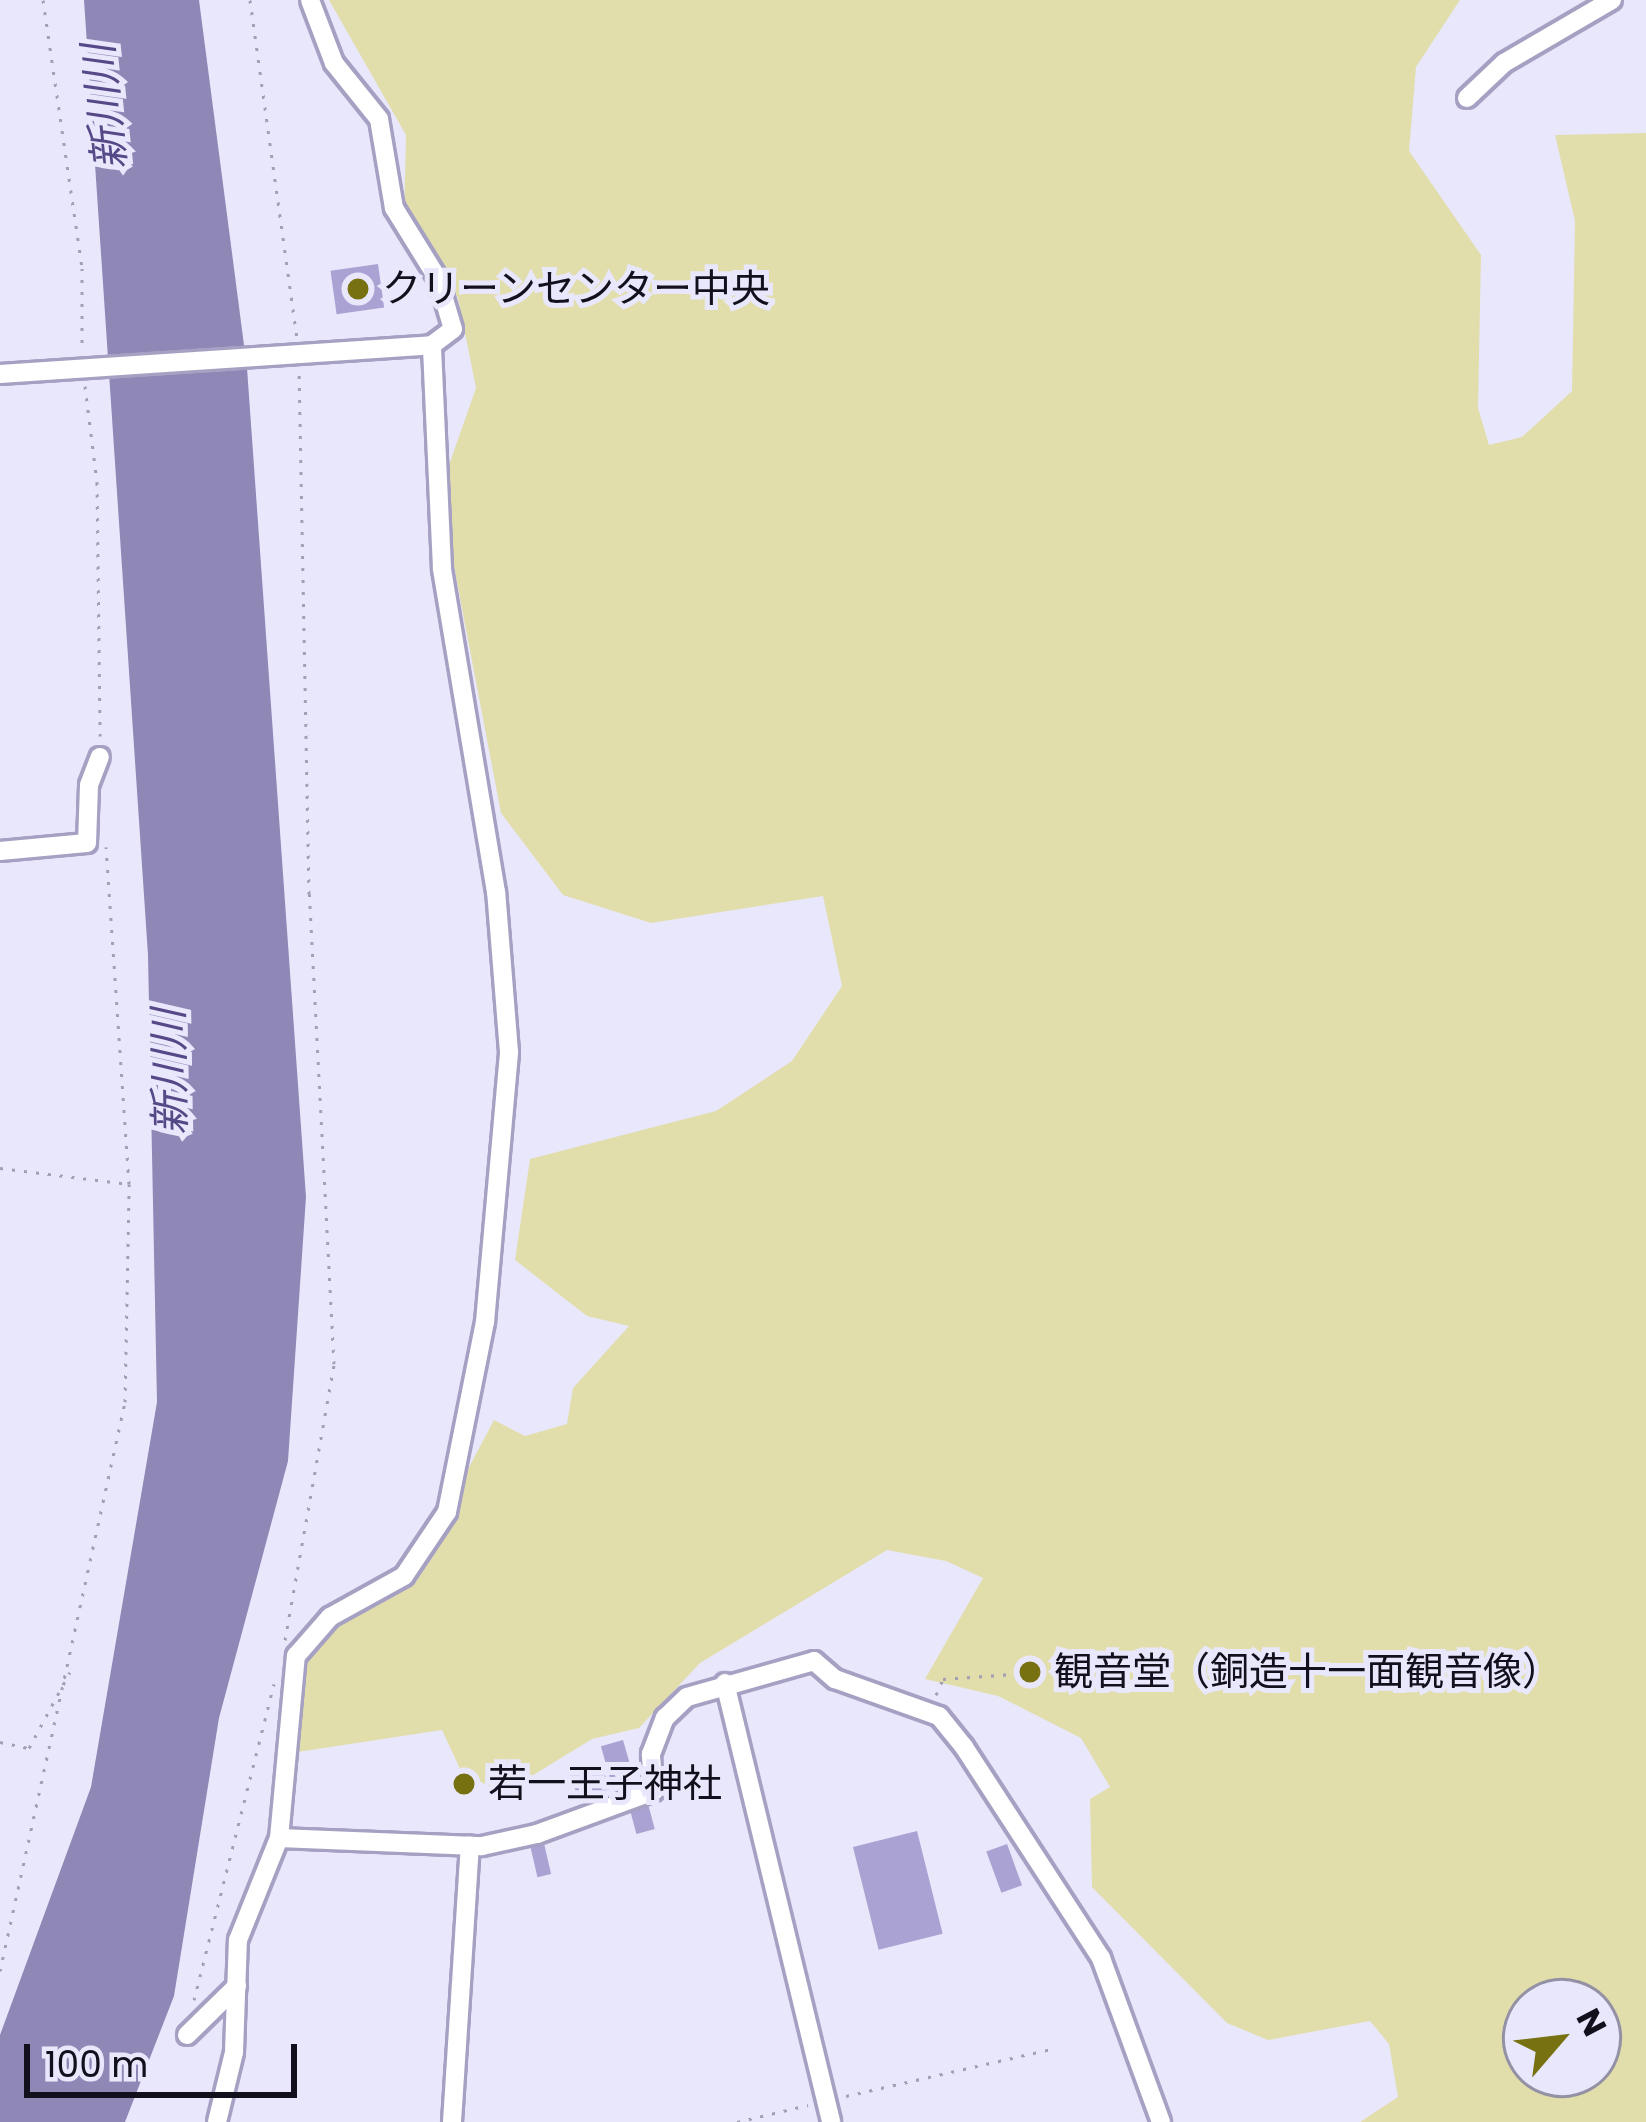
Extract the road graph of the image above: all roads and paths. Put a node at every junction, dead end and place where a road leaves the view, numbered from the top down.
1 (43, 0) edge
2 (250, 0) edge
3 (310, 0) edge
4 (1612, 0) edge
5 (1467, 98) dead end
6 (431, 345) junction
7 (298, 351) junction
8 (88, 365) junction
9 (0, 374) edge
10 (100, 758) joint
11 (106, 835) dead end
12 (0, 850) edge
13 (0, 1168) edge
14 (129, 1184) junction
15 (283, 1646) dead end
16 (278, 1668) dead end
17 (70, 1672) junction
18 (1026, 1673) dead end
19 (725, 1683) junction
20 (928, 1713) junction
21 (0, 1742) edge
22 (279, 1838) junction
23 (470, 1846) junction
24 (0, 1971) edge
25 (237, 1986) junction
26 (187, 2035) joint
27 (1055, 2048) dead end
28 (825, 2101) junction
29 (217, 2122) edge
30 (452, 2122) edge
31 (737, 2122) edge
32 (831, 2122) edge
33 (1161, 2122) edge

1 - 8 path
2 - 7 path
3 - 6 street
4 - 5 street
6 - 7 street
6 - 22 street
7 - 8 street
7 - 15 path
8 - 9 street
8 - 10 path
10 - 12 street
11 - 14 path
13 - 14 path
14 - 17 path
16 - 26 path
17 - 21 path
17 - 24 path
18 - 20 path
19 - 20 street
19 - 23 street
19 - 28 street
20 - 33 street
22 - 23 street
22 - 25 street
23 - 30 street
25 - 26 street
25 - 29 street
27 - 28 path
28 - 31 path
28 - 32 street

